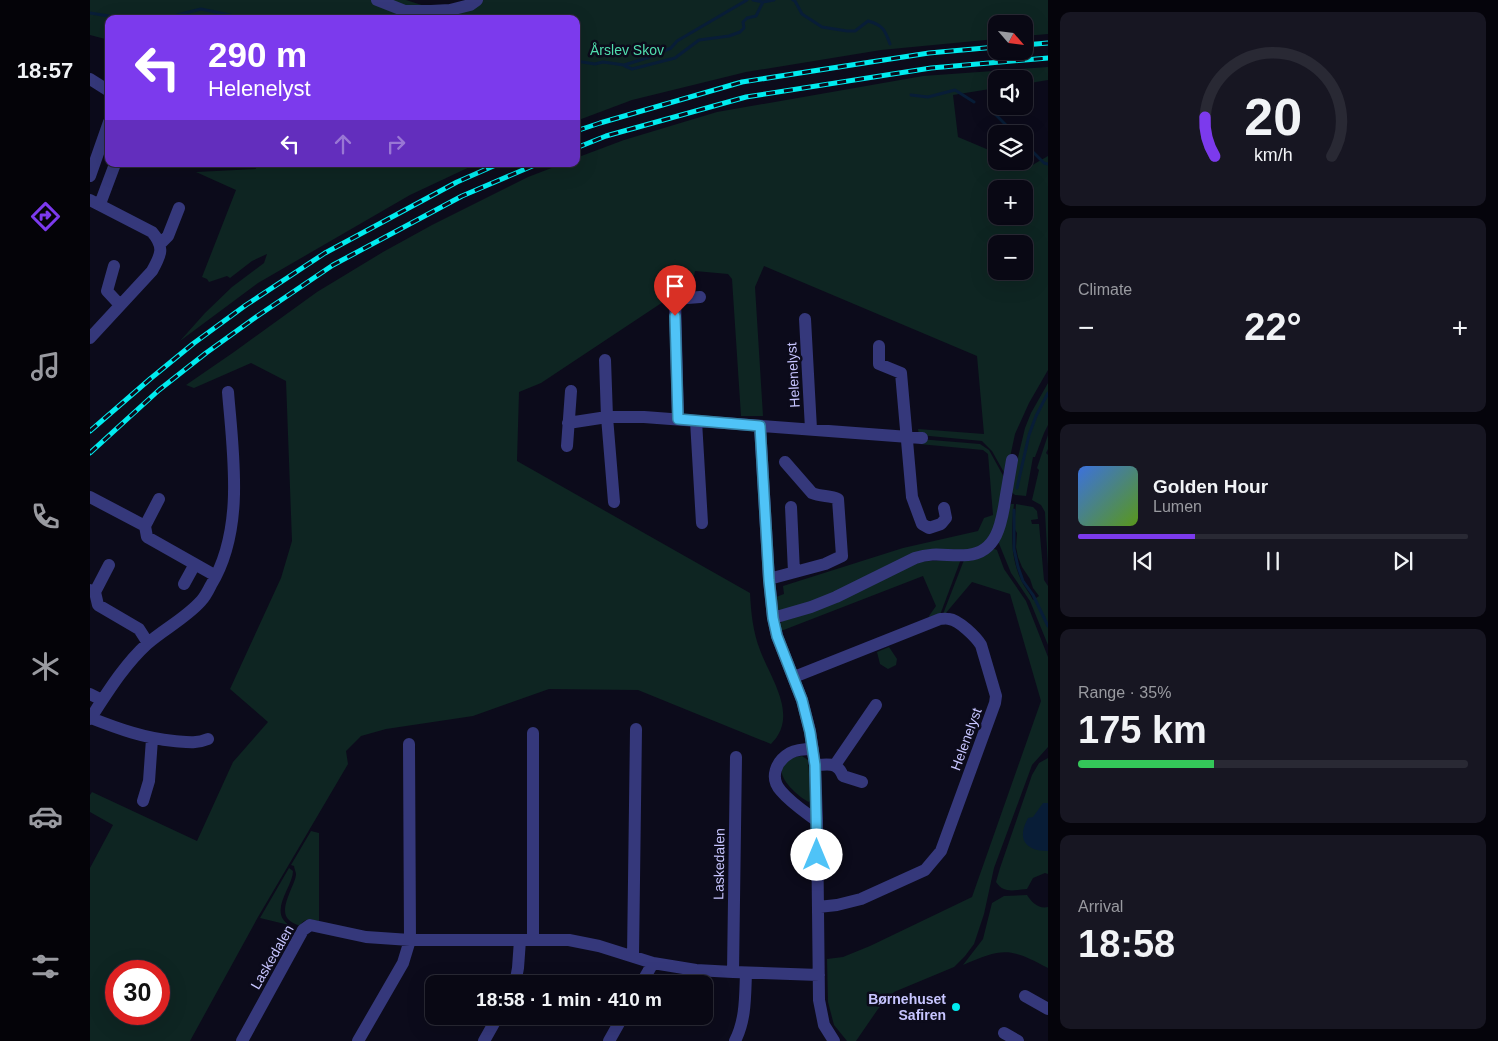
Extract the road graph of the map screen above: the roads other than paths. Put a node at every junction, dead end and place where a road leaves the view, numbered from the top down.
1 (477, 0) edge
2 (385, 1) edge
3 (90, 79) edge
4 (105, 88) edge
5 (105, 133) edge
6 (113, 167) edge
7 (90, 176) edge
8 (95, 202) edge
9 (179, 208) dead end
10 (160, 244) junction
11 (114, 266) dead end
12 (700, 297) dead end
13 (120, 305) junction
14 (805, 319) dead end
15 (90, 337) edge
16 (879, 346) dead end
17 (605, 360) dead end
18 (571, 390) dead end
19 (228, 392) dead end
20 (607, 418) junction
21 (678, 419) junction
22 (696, 421) junction
23 (568, 423) junction
24 (760, 426) junction
25 (811, 429) junction
26 (908, 436) junction
27 (922, 438) dead end
28 (567, 446) dead end
29 (1012, 460) dead end
30 (785, 462) dead end
31 (90, 497) edge
32 (159, 499) dead end
33 (614, 502) dead end
34 (791, 507) dead end
35 (944, 508) dead end
36 (702, 523) dead end
37 (145, 526) junction
38 (195, 564) junction
39 (109, 565) dead end
40 (794, 572) junction
41 (216, 576) junction
42 (769, 580) junction
43 (184, 584) dead end
44 (92, 591) edge
45 (773, 618) junction
46 (148, 643) junction
47 (794, 678) junction
48 (90, 694) edge
49 (102, 700) junction
50 (876, 705) dead end
51 (90, 719) edge
52 (636, 729) dead end
53 (533, 733) dead end
54 (152, 739) junction
55 (208, 739) dead end
56 (409, 744) dead end
57 (813, 749) junction
58 (736, 757) dead end
59 (834, 764) junction
60 (815, 765) junction
61 (862, 782) dead end
62 (143, 801) dead end
63 (817, 821) junction
64 (818, 907) junction
65 (410, 940) junction
66 (526, 940) junction
67 (633, 956) junction
68 (653, 963) junction
69 (739, 973) junction
70 (819, 974) junction
71 (517, 975) edge
72 (646, 975) edge
73 (1025, 996) dead end
74 (1048, 1009) edge
75 (493, 1025) edge
76 (618, 1025) edge
77 (1004, 1033) dead end
78 (242, 1041) edge
79 (358, 1041) edge
80 (484, 1041) edge
81 (610, 1041) edge
82 (734, 1041) edge
83 (834, 1041) edge
84 (1018, 1041) edge

1 - 2 street
3 - 4 street
5 - 7 street
6 - 8 street
8 - 10 street
9 - 10 street
10 - 13 street
11 - 13 street
12 - 21 street
13 - 15 street
14 - 25 street, Helenelyst
16 - 26 street
17 - 20 street
18 - 23 street
19 - 41 street
20 - 21 street, Helenelyst
20 - 23 street, Helenelyst
20 - 33 street
21 - 22 street, Helenelyst
22 - 24 street, Helenelyst
22 - 36 street
23 - 28 street
24 - 25 street, Helenelyst
24 - 42 street
25 - 26 street, Helenelyst
26 - 27 street, Helenelyst
26 - 35 street
29 - 45 street
30 - 40 street
31 - 37 street
32 - 37 street
34 - 40 street
37 - 38 street
38 - 41 street
38 - 43 street
39 - 44 street
40 - 42 street
41 - 46 street
42 - 45 street
44 - 46 street
45 - 47 street
46 - 49 street
47 - 57 street
47 - 64 street, Helenelyst
48 - 49 street
49 - 51 street
50 - 59 street
51 - 54 street
52 - 67 street
53 - 66 street
54 - 55 street
54 - 62 street
56 - 65 street
57 - 60 street
57 - 63 street
58 - 69 street, Laskedalen
59 - 60 street
59 - 61 street
60 - 63 street
63 - 64 street
64 - 70 street
65 - 66 street, Laskedalen
65 - 78 street, Laskedalen
65 - 79 street
66 - 67 street, Laskedalen
66 - 71 street
67 - 68 street, Laskedalen
68 - 69 street, Laskedalen
68 - 72 street
69 - 70 street, Laskedalen
69 - 82 street, Laskedalen
70 - 83 street
73 - 74 street
75 - 80 street
76 - 81 street
77 - 84 street

